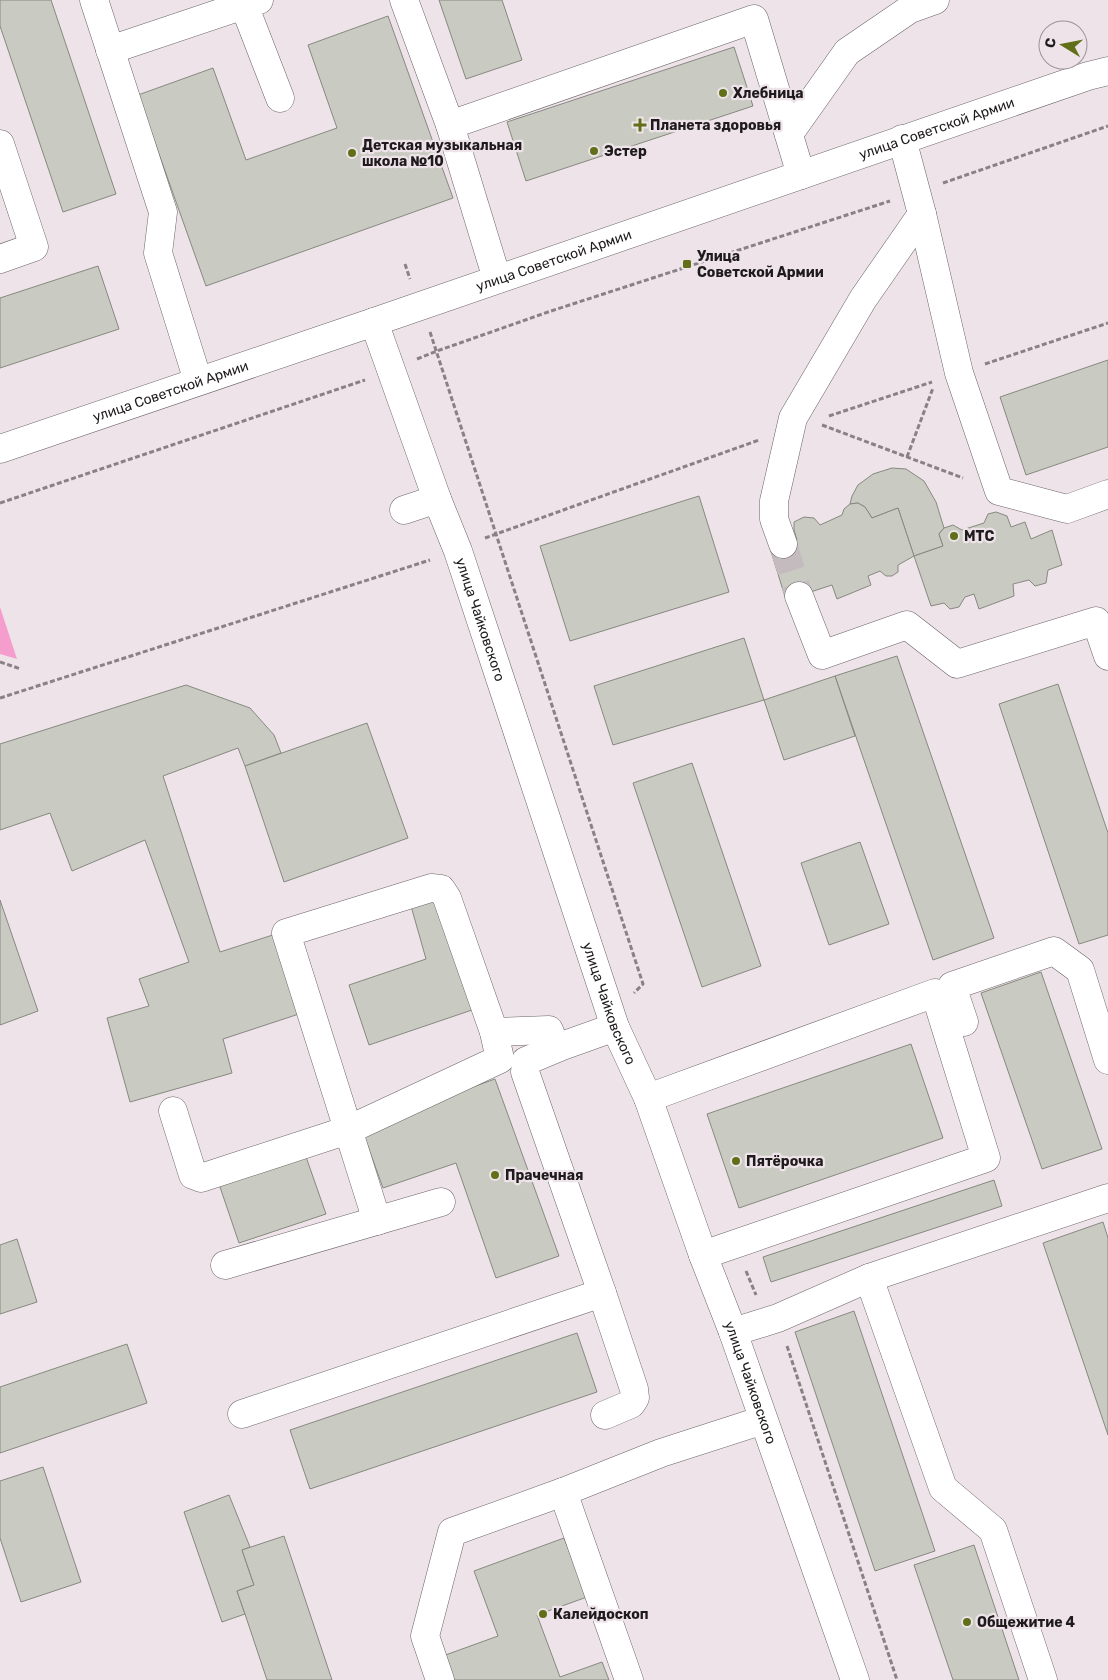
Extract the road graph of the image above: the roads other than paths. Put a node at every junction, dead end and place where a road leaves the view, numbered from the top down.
1 (94, 0) edge
2 (404, 0) edge
3 (935, 0) edge
4 (251, 2) edge
5 (110, 50) junction
6 (1108, 72) edge
7 (280, 98) dead end
8 (450, 125) junction
9 (789, 134) junction
10 (902, 139) junction
11 (0, 144) edge
12 (801, 175) junction
13 (919, 203) junction
14 (0, 259) edge
15 (497, 279) junction
16 (374, 322) junction
17 (198, 381) junction
18 (0, 449) edge
19 (1108, 494) edge
20 (437, 499) junction
21 (404, 510) dead end
22 (783, 544) tunnel mouth
23 (799, 596) tunnel mouth
24 (1108, 656) edge
25 (616, 1027) junction
26 (494, 1032) junction
27 (556, 1048) junction
28 (1108, 1060) edge
29 (648, 1098) junction
30 (173, 1111) dead end
31 (348, 1130) junction
32 (1002, 1144) dead end
33 (1108, 1198) edge
34 (441, 1202) dead end
35 (377, 1221) junction
36 (703, 1255) junction
37 (225, 1265) dead end
38 (869, 1278) junction
39 (602, 1293) junction
40 (733, 1332) junction
41 (242, 1414) dead end
42 (605, 1415) dead end
43 (763, 1420) junction
44 (563, 1492) junction
45 (440, 1680) edge
46 (629, 1680) edge
47 (855, 1680) edge
48 (1043, 1680) edge

1 - 5 street
2 - 8 street
3 - 9 street
4 - 5 street
4 - 7 street
5 - 17 street
6 - 10 street, улица Советской Армии
8 - 9 street
8 - 15 street
9 - 12 street
10 - 12 street, улица Советской Армии
10 - 13 street
11 - 14 street
12 - 15 street, улица Советской Армии
13 - 19 street
13 - 22 street
15 - 16 street, улица Советской Армии
16 - 17 street, улица Советской Армии
16 - 20 street, улица Чайковского
17 - 18 street, улица Советской Армии
20 - 21 street
20 - 25 street, улица Чайковского
23 - 24 street
25 - 27 street
25 - 29 street, улица Чайковского
26 - 27 street
26 - 31 street
26 - 31 street
27 - 39 street
28 - 32 street
29 - 36 street, улица Чайковского
29 - 36 street
30 - 31 street
31 - 35 street
33 - 38 street
34 - 35 street
35 - 37 street
36 - 40 street, улица Чайковского
38 - 40 street
38 - 48 street
39 - 41 street
39 - 42 street
40 - 43 street, улица Чайковского
43 - 44 street
43 - 47 street, улица Чайковского
44 - 45 street
44 - 46 street

